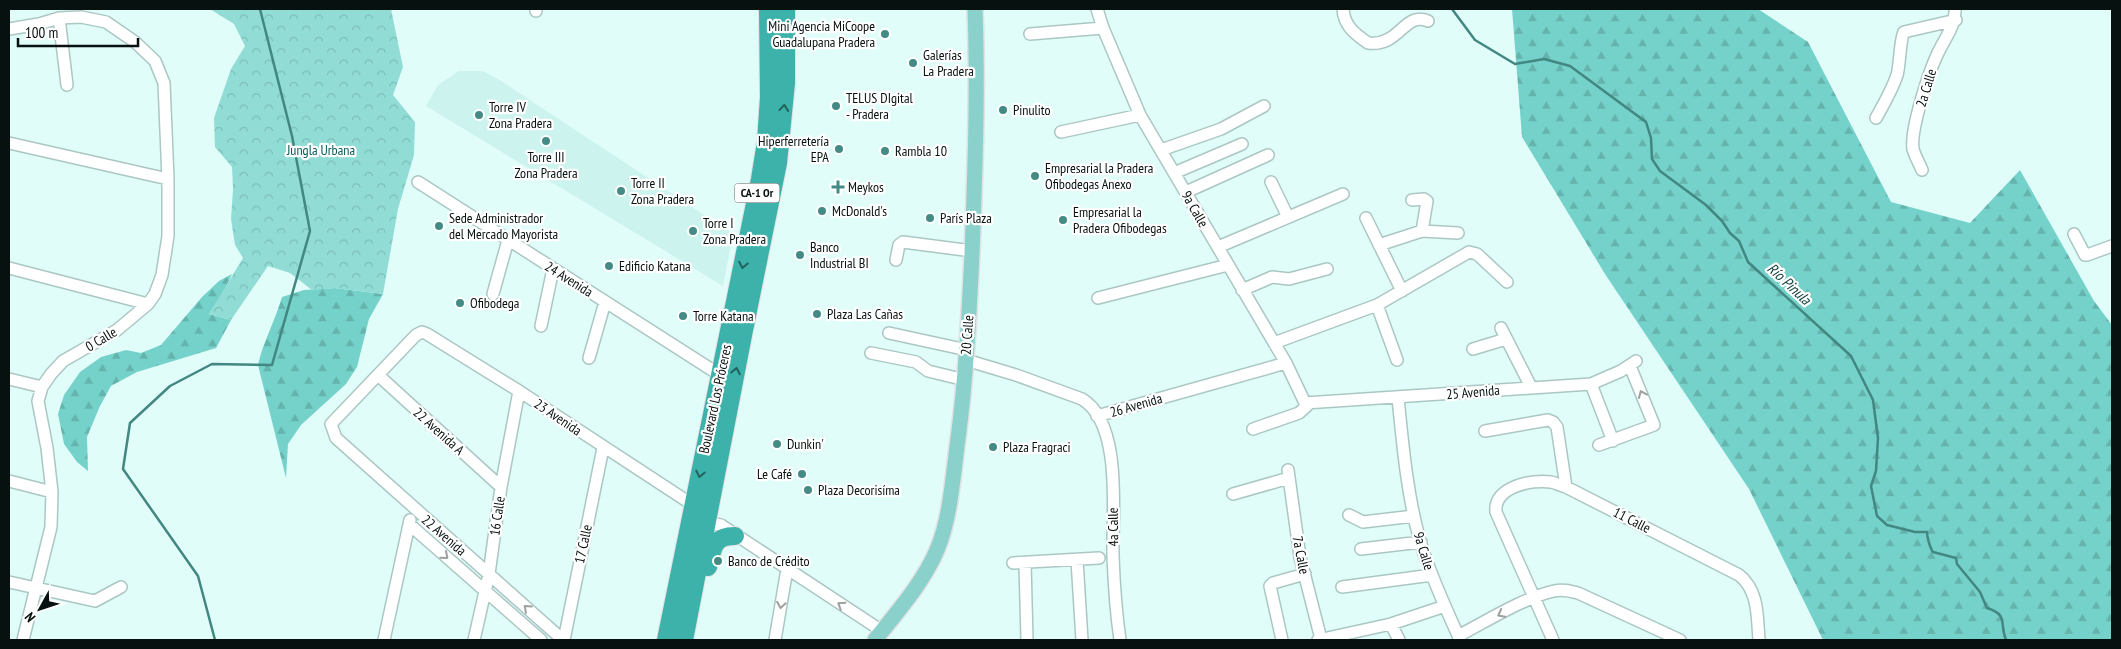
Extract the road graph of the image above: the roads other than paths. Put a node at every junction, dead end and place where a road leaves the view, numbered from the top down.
1 (768, 9) edge
2 (786, 9) edge
3 (975, 9) edge
4 (1097, 9) edge
5 (1343, 9) edge
6 (1955, 14) edge
7 (58, 18) junction
8 (1428, 21) dead end
9 (1103, 28) junction
10 (9, 29) edge
11 (1030, 34) dead end
12 (66, 85) dead end
13 (1264, 106) dead end
14 (1140, 115) junction
15 (1876, 118) dead end
16 (1061, 132) dead end
17 (9, 143) edge
18 (1242, 144) dead end
19 (1161, 150) junction
20 (1268, 155) dead end
21 (1922, 170) dead end
22 (1174, 173) junction
23 (168, 179) junction
24 (418, 182) dead end
25 (1271, 182) dead end
26 (1186, 192) junction
27 (1342, 194) dead end
28 (1412, 200) dead end
29 (1288, 217) junction
30 (1366, 218) dead end
31 (1422, 231) junction
32 (1458, 233) dead end
33 (2074, 234) dead end
34 (508, 240) junction
35 (1379, 245) junction
36 (2112, 246) edge
37 (1218, 247) junction
38 (972, 251) junction
39 (896, 260) dead end
40 (1228, 265) junction
41 (9, 268) edge
42 (553, 269) junction
43 (1327, 269) dead end
44 (1507, 282) dead end
45 (1242, 290) junction
46 (1402, 291) junction
47 (493, 294) dead end
48 (1098, 298) dead end
49 (605, 302) junction
50 (148, 304) junction
51 (1377, 305) junction
52 (541, 326) dead end
53 (1501, 328) dead end
54 (889, 333) dead end
55 (1506, 339) junction
56 (1274, 343) junction
57 (1473, 349) dead end
58 (871, 353) dead end
59 (966, 355) junction
60 (589, 358) dead end
61 (1397, 360) dead end
62 (1286, 363) junction
63 (720, 375) junction
64 (378, 376) junction
65 (9, 379) edge
66 (965, 380) junction
67 (1591, 384) junction
68 (42, 387) junction
69 (1531, 387) junction
70 (519, 391) junction
71 (1398, 398) junction
72 (1307, 403) junction
73 (1097, 416) junction
74 (1253, 429) dead end
75 (1485, 431) dead end
76 (1613, 441) junction
77 (1599, 445) dead end
78 (603, 448) junction
79 (9, 481) edge
80 (501, 486) junction
81 (1566, 487) junction
82 (52, 492) junction
83 (1233, 494) dead end
84 (693, 505) junction
85 (414, 509) junction
86 (1349, 515) dead end
87 (1414, 516) junction
88 (706, 522) junction
89 (409, 524) junction
90 (735, 536) junction
91 (1421, 542) junction
92 (1361, 549) dead end
93 (1099, 558) dead end
94 (1077, 560) junction
95 (787, 569) junction
96 (489, 574) junction
97 (1305, 574) junction
98 (1432, 576) junction
99 (9, 582) edge
100 (1342, 586) dead end
101 (121, 587) dead end
102 (36, 590) junction
103 (485, 591) junction
104 (1534, 599) junction
105 (1445, 606) junction
106 (1391, 624) junction
107 (879, 636) edge
108 (1459, 638) edge
109 (23, 640) edge
110 (384, 640) edge
111 (474, 640) edge
112 (541, 640) edge
113 (563, 640) edge
114 (666, 640) edge
115 (684, 640) edge
116 (691, 640) edge
117 (775, 640) edge
118 (1027, 640) edge
119 (1082, 640) edge
120 (1120, 640) edge
121 (1282, 640) edge
122 (1319, 640) edge
123 (1398, 640) edge
124 (1552, 640) edge
125 (1680, 640) edge
126 (1759, 640) edge

1 -> 63 highway, Boulevard Los Próceres / CA-1 Or
88 -> 2 highway, Boulevard Los Próceres / CA-1 Or
3 - 38 main road, 20 Calle
4 - 9 street, 9a Calle
5 - 8 street
6 - 15 street
6 - 21 street, 2a Calle
7 - 10 street
7 - 12 street
7 - 23 street, 0 Calle
9 - 11 street
9 - 14 street, 9a Calle
13 - 19 street
14 - 16 street
14 - 19 street, 9a Calle
17 - 23 street
18 - 22 street
19 - 22 street, 9a Calle
20 - 26 street
22 - 26 street, 9a Calle
23 - 50 street, 0 Calle
24 - 34 street, 24 Avenida
25 - 29 street
26 - 37 street, 9a Calle
27 - 29 street
28 - 31 street
29 - 37 street
30 - 35 street
31 - 32 street
31 - 35 street
33 - 36 street
34 - 42 street, 24 Avenida
34 - 47 street
35 - 46 street
37 - 40 street, 9a Calle
38 - 39 street
38 - 59 main road, 20 Calle
40 - 45 street, 9a Calle
40 - 48 street
41 - 50 street
42 - 49 street, 24 Avenida
42 - 52 street
43 - 45 street
44 - 46 street
45 - 56 street, 9a Calle
46 - 51 street
49 - 60 street
49 - 63 street, 24 Avenida
50 - 68 street, 0 Calle
51 - 56 street
51 - 61 street
53 - 55 street
54 - 59 street, 26 Avenida
55 - 57 street
55 - 69 street
56 - 62 street, 9a Calle
58 - 66 street
59 - 66 main road, 20 Calle
59 - 73 street, 26 Avenida
62 - 72 street, 9a Calle
62 - 73 street, 26 Avenida
63 -> 84 highway, Boulevard Los Próceres / CA-1 Or
64 - 70 street, 23 Avenida
64 - 80 street, 22 Avenida A
64 - 85 street, 22 Avenida
65 - 68 street
66 - 107 main road, 20 Calle
67 - 69 street, 25 Avenida
67 - 76 street
76 -> 67 street, 25 Avenida
68 - 82 street
69 - 71 street, 25 Avenida
70 - 78 street, 23 Avenida
70 - 80 street, 16 Calle
71 - 72 street, 25 Avenida
71 - 87 street, 9a Calle
72 - 74 street
73 - 120 street, 4a Calle
75 - 81 street
76 - 77 street
78 - 84 street, 23 Avenida
78 - 113 street, 17 Calle
79 - 82 street
80 - 96 street, 16 Calle
81 - 104 street
81 - 126 street, 11 Calle
82 - 102 street
83 - 97 street, 7a Calle
84 - 114 highway, Boulevard Los Próceres / CA-1 Or
85 - 89 street
85 - 96 street, 22 Avenida
86 - 87 street
87 - 91 street, 9a Calle
88 - 90 street
88 - 115 highway, Boulevard Los Próceres / CA-1 Or
89 -> 103 street, 22 Avenida
89 - 110 street
90 - 95 street
90 - 116 highway
91 - 92 street
91 - 98 street, 9a Calle
93 - 94 street
94 - 118 street
94 - 119 street
107 -> 95 street
95 -> 117 street
96 - 103 street, 16 Calle
113 -> 96 street, 22 Avenida
97 - 121 street
97 - 122 street, 7a Calle
98 - 100 street
98 - 105 street, 9a Calle
99 - 102 street
101 - 102 street
102 - 109 street
103 - 111 street, 16 Calle
103 - 112 street, 22 Avenida
104 -> 108 street
104 - 124 street
104 - 125 street
105 - 106 street
105 - 108 street, 9a Calle
106 - 122 street
106 - 123 street

